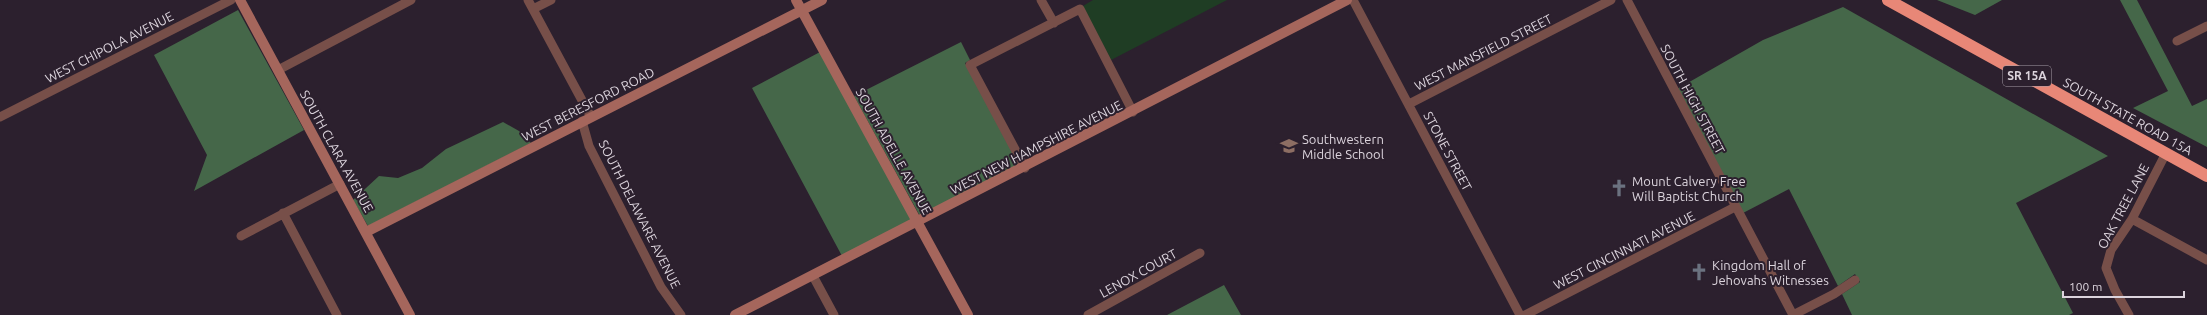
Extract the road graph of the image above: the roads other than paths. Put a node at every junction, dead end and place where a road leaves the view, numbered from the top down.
1 (231, 0) edge
2 (240, 0) edge
3 (411, 0) edge
4 (528, 0) edge
5 (551, 0) edge
6 (796, 0) edge
7 (822, 0) edge
8 (1041, 0) edge
9 (1347, 0) edge
10 (1353, 0) edge
11 (1611, 0) edge
12 (1627, 0) edge
13 (1888, 0) edge
14 (533, 9) junction
15 (802, 10) junction
16 (1054, 23) junction
17 (2207, 26) edge
18 (2177, 41) dead end
19 (278, 70) junction
20 (1409, 104) junction
21 (1133, 112) junction
22 (0, 117) edge
23 (587, 119) junction
24 (2166, 153) junction
25 (1025, 168) junction
26 (2207, 176) edge
27 (340, 184) junction
28 (1735, 207) junction
29 (284, 213) junction
30 (2132, 219) junction
31 (919, 222) junction
32 (366, 232) junction
33 (240, 236) dead end
34 (1200, 253) dead end
35 (2207, 260) edge
36 (813, 276) junction
37 (1855, 280) dead end
38 (337, 315) edge
39 (410, 315) edge
40 (681, 315) edge
41 (735, 315) edge
42 (834, 315) edge
43 (968, 315) edge
44 (1088, 315) edge
45 (1520, 315) edge
46 (1525, 315) edge
47 (1793, 315) edge
48 (2129, 315) edge

1 - 22 street, WEST CHIPOLA AVENUE
2 - 19 street, SOUTH CLARA AVENUE
3 - 19 street
4 - 14 street, SOUTH DELAWARE AVENUE
5 - 14 street
6 - 15 street, SOUTH ADELLE AVENUE
7 - 15 street, WEST BERESFORD ROAD
8 - 16 street
9 - 21 street, WEST NEW HAMPSHIRE AVENUE
10 - 20 street, STONE STREET
11 - 20 street, WEST MANSFIELD STREET
12 - 28 street, SOUTH HIGH STREET
13 - 24 highway, SOUTH STATE ROAD 15A / SR 15A
14 - 23 street, SOUTH DELAWARE AVENUE
15 - 23 street, WEST BERESFORD ROAD
15 - 31 street, SOUTH ADELLE AVENUE
16 - 21 street
16 - 25 street
17 - 18 street
19 - 27 street, SOUTH CLARA AVENUE
20 - 45 street, STONE STREET
21 - 25 street, WEST NEW HAMPSHIRE AVENUE
23 - 32 street, WEST BERESFORD ROAD
23 - 40 street, SOUTH DELAWARE AVENUE
24 - 26 highway, SOUTH STATE ROAD 15A / SR 15A
24 - 30 street, OAK TREE LANE
25 - 31 street, WEST NEW HAMPSHIRE AVENUE
27 - 29 street
27 - 32 street, SOUTH CLARA AVENUE
28 - 46 street, WEST CINCINNATI AVENUE
28 - 47 street, SOUTH HIGH STREET
29 - 33 street
29 - 38 street
30 - 35 street
30 - 48 street, OAK TREE LANE
31 - 36 street, WEST NEW HAMPSHIRE AVENUE
31 - 43 street, SOUTH ADELLE AVENUE
32 - 39 street, SOUTH CLARA AVENUE
34 - 44 street, LENOX COURT
36 - 41 street, WEST NEW HAMPSHIRE AVENUE
36 - 42 street
37 - 47 street

